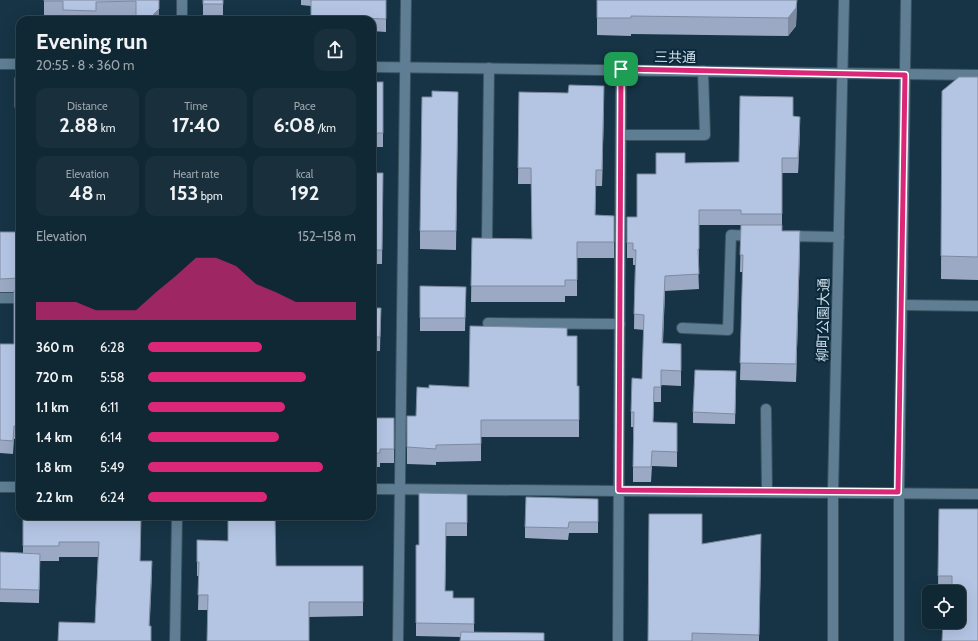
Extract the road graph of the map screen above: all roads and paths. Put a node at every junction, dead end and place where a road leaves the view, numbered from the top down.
1 (182, 0) edge
2 (406, 0) edge
3 (844, 0) edge
4 (906, 0) edge
5 (182, 16) edge
6 (0, 64) edge
7 (16, 64) edge
8 (376, 67) edge
9 (405, 68) junction
10 (489, 68) junction
11 (621, 69) junction
12 (703, 71) junction
13 (842, 74) junction
14 (905, 75) junction
15 (978, 75) edge
16 (621, 135) junction
17 (762, 236) edge
18 (777, 236) edge
19 (839, 237) junction
20 (488, 241) edge
21 (0, 298) edge
22 (16, 298) edge
23 (902, 305) junction
24 (978, 306) edge
25 (488, 323) dead end
26 (620, 324) junction
27 (682, 328) dead end
28 (766, 409) dead end
29 (0, 487) edge
30 (16, 487) edge
31 (376, 489) edge
32 (400, 489) junction
33 (619, 490) junction
34 (767, 491) junction
35 (833, 492) junction
36 (898, 492) junction
37 (978, 494) edge
38 (177, 520) edge
39 (175, 641) edge
40 (398, 641) edge
41 (618, 641) edge
42 (833, 641) edge
43 (899, 641) edge

1 - 5 street
2 - 9 street
3 - 13 street, 柳町公園大通
4 - 14 street
6 - 7 street
8 - 9 street, 三共通
9 - 10 street, 三共通
9 - 32 street
10 - 11 street, 三共通
10 - 20 street
11 - 12 street, 三共通
11 - 16 street
12 - 13 street, 三共通
12 - 16 street
13 - 14 street, 三共通
13 - 19 street, 柳町公園大通
14 - 15 street, 三共通
14 - 23 street
16 - 26 street
17 - 27 street
18 - 19 street
19 - 35 street, 柳町公園大通
21 - 22 street
23 - 24 street
23 - 36 street
25 - 26 street
26 - 33 street
28 - 34 street
29 - 30 street
31 - 32 street
32 - 33 street
32 - 40 street
33 - 34 street
33 - 41 street
34 - 35 street
35 - 36 street
35 - 42 street, 柳町公園大通
36 - 37 street
36 - 43 street
38 - 39 street

